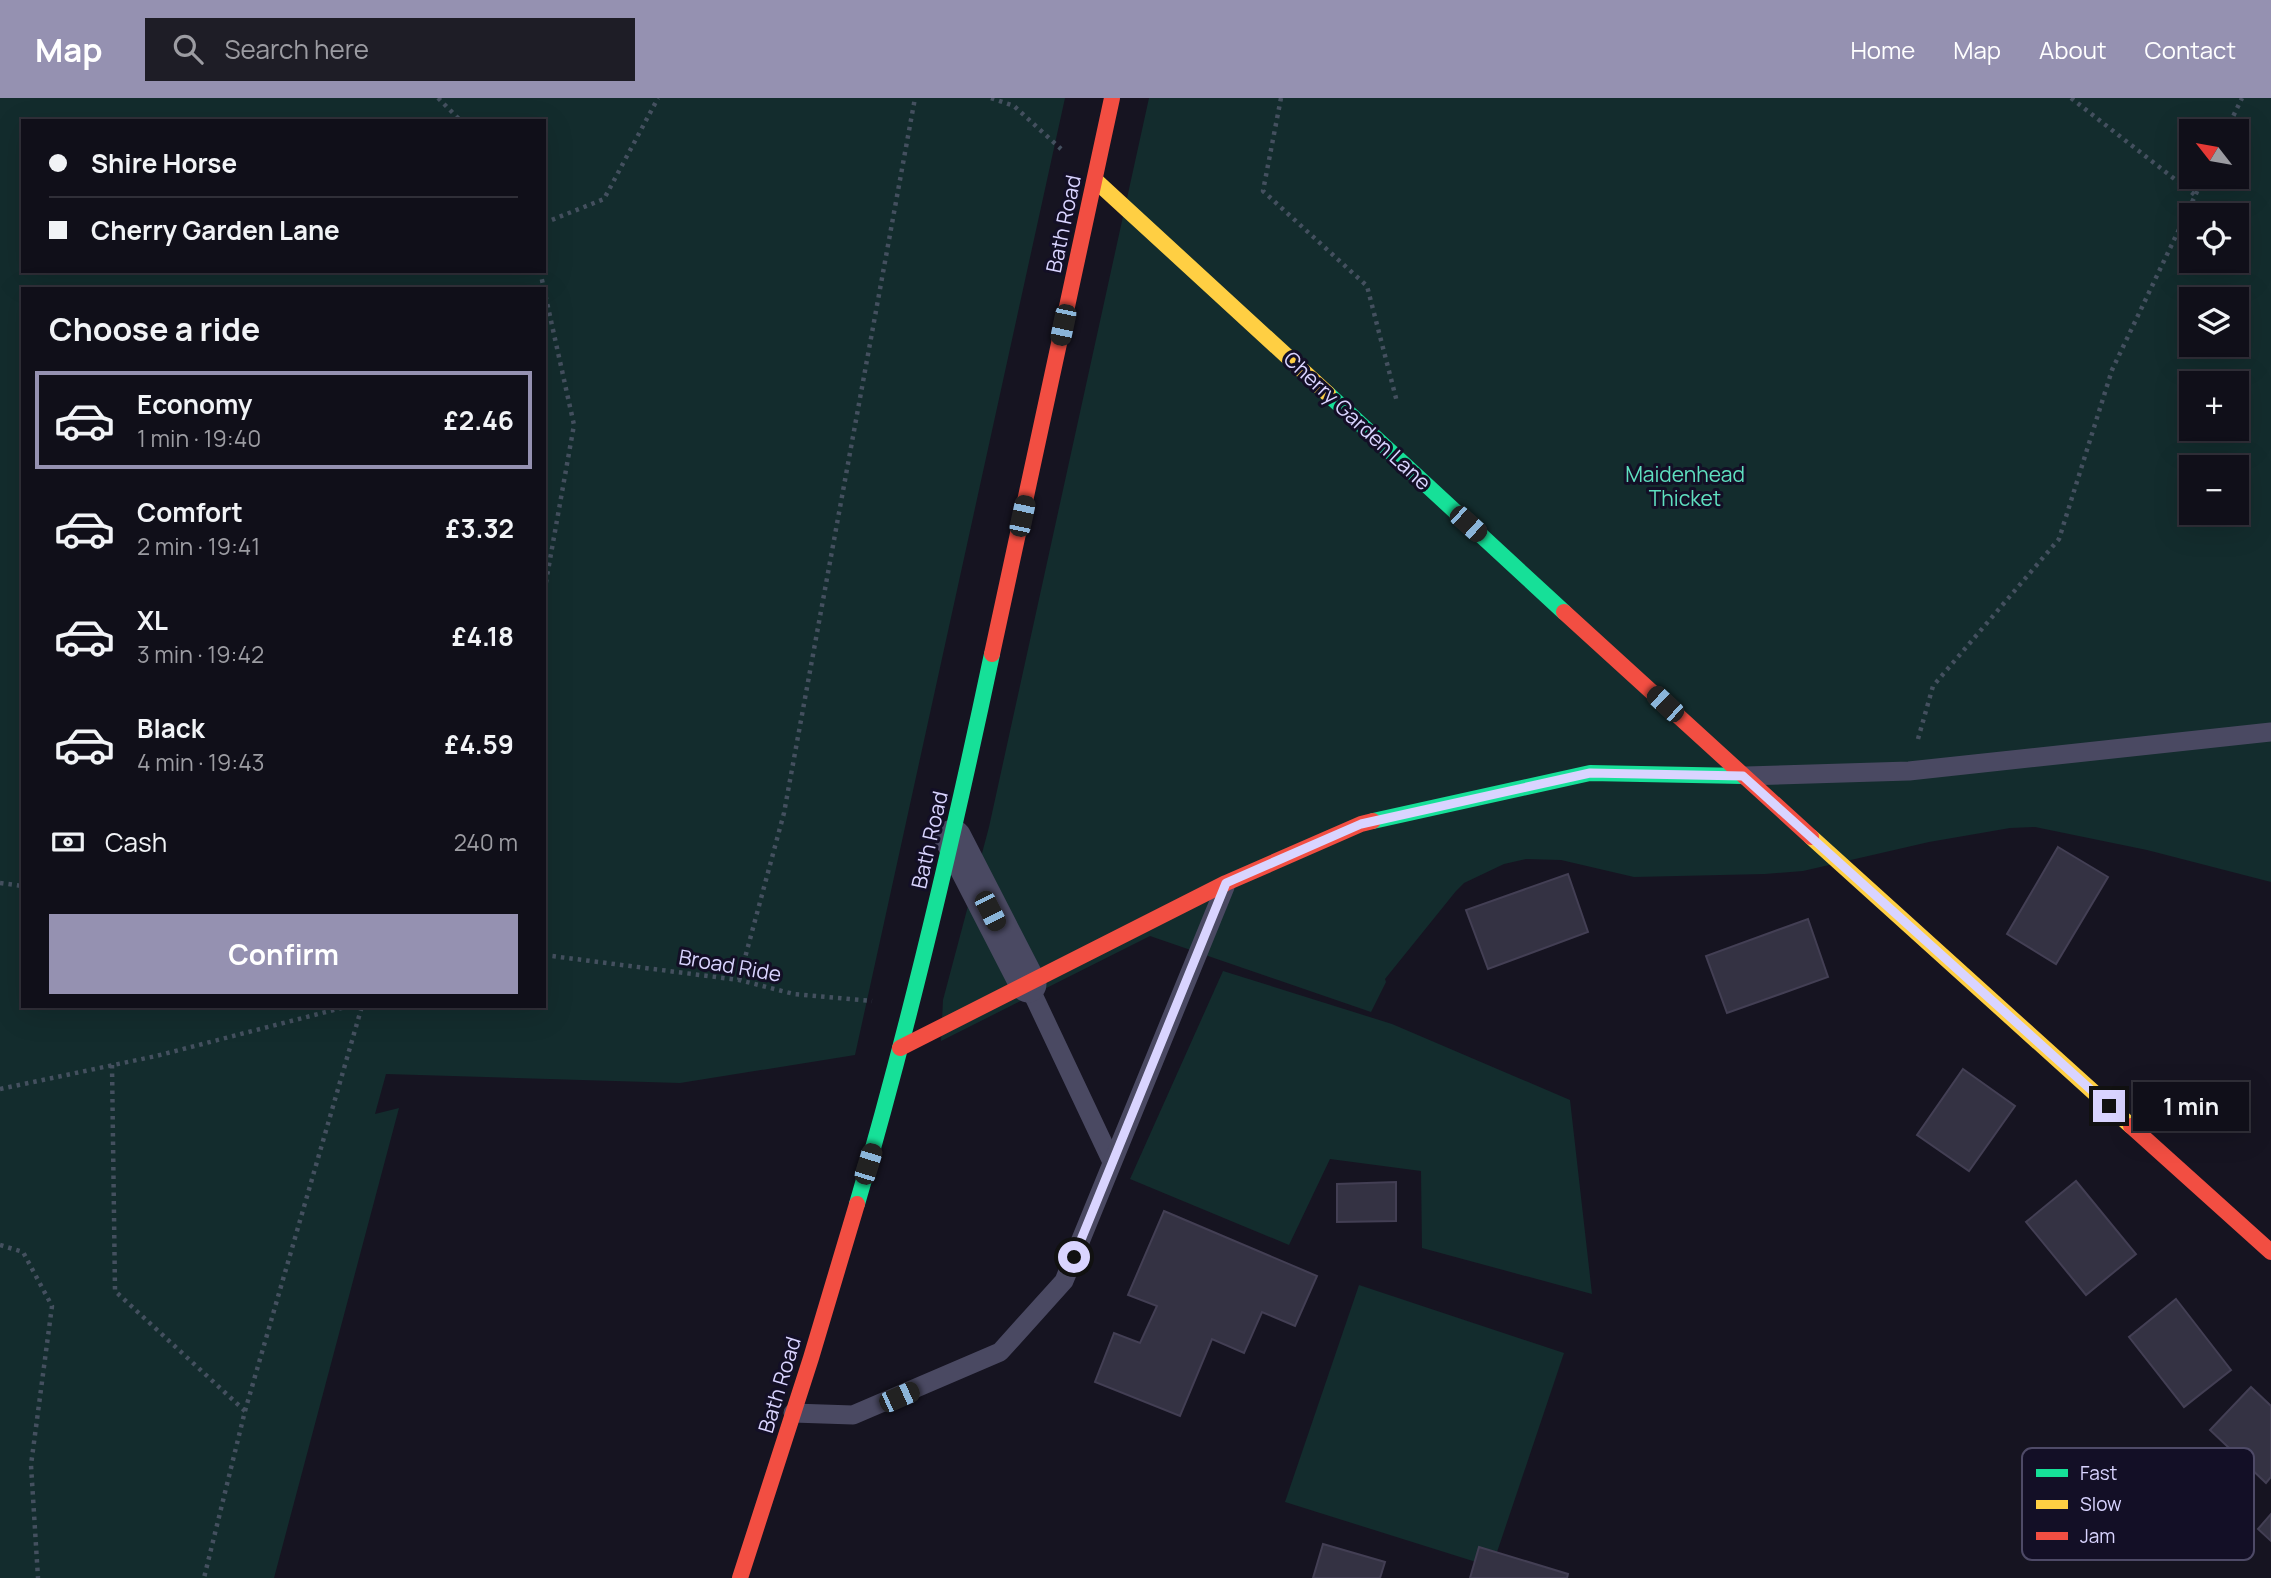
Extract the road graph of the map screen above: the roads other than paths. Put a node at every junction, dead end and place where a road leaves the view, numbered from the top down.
1 (1112, 98) edge
2 (1095, 180) junction
3 (2271, 732) edge
4 (1743, 776) junction
5 (953, 838) junction
6 (1226, 883) junction
7 (1028, 984) junction
8 (900, 1048) junction
9 (1112, 1162) junction
10 (2271, 1252) edge
11 (793, 1413) junction
12 (740, 1578) edge

1 - 2 street, Bath Road
2 - 4 street, Cherry Garden Lane
2 - 5 street, Bath Road
3 - 4 lane
4 - 6 street
4 - 10 street, Cherry Garden Lane
5 - 7 street
5 - 8 street, Bath Road
6 - 7 street
6 - 9 lane
7 - 8 street
7 - 9 lane
8 - 11 street, Bath Road
9 - 11 lane
11 - 12 street, Bath Road

